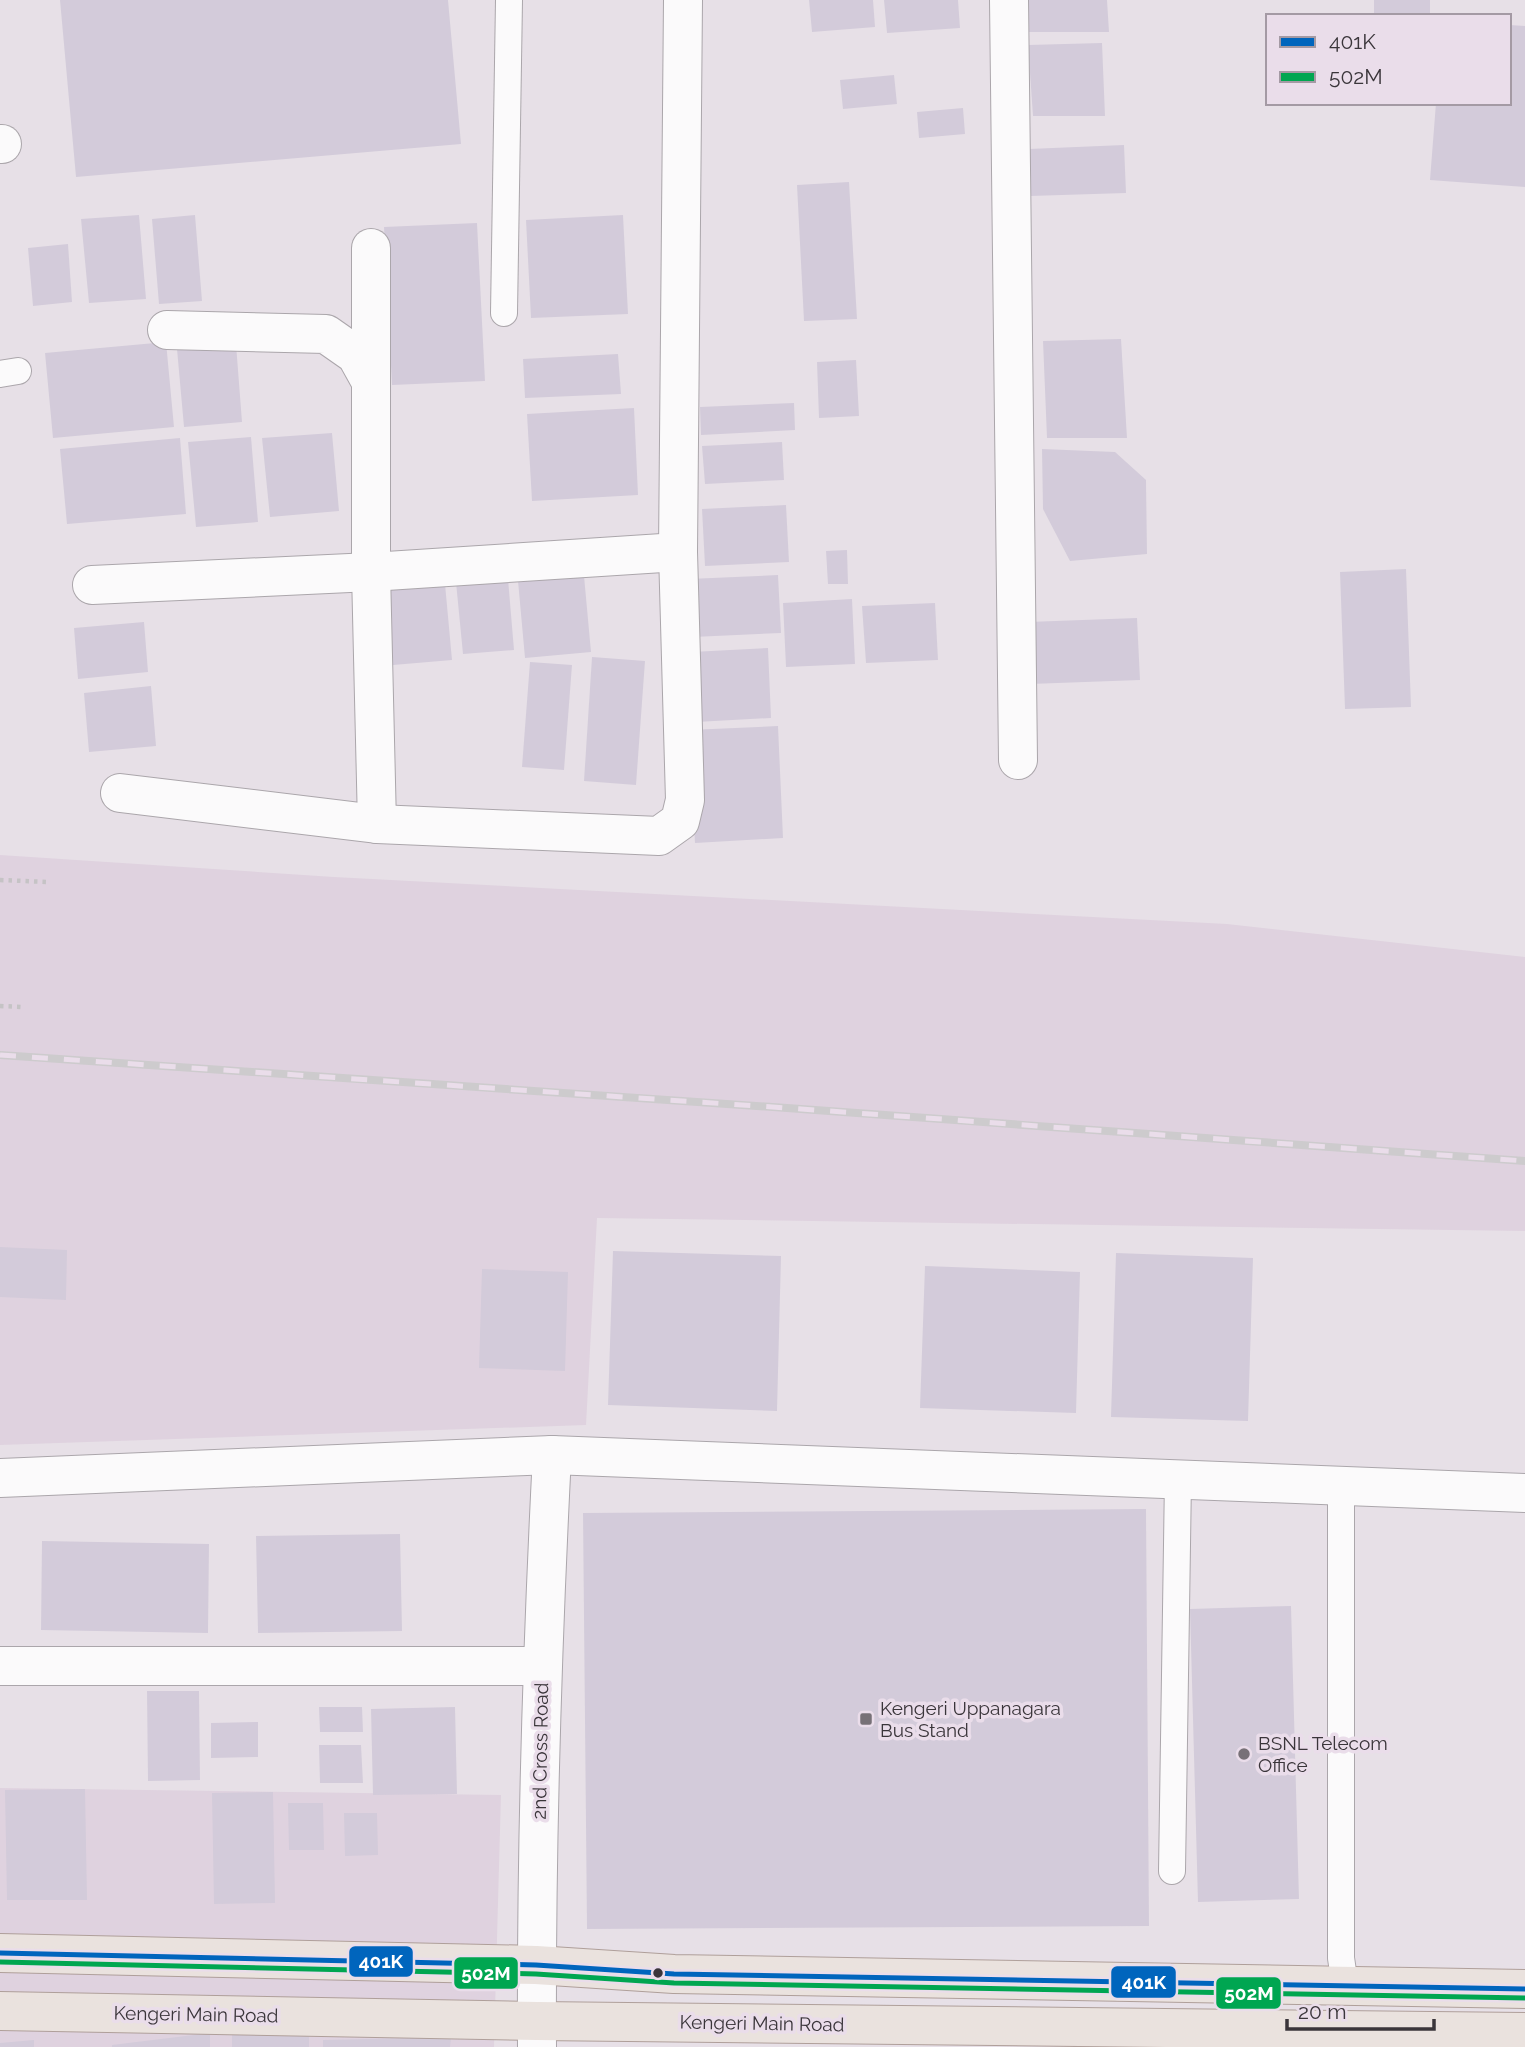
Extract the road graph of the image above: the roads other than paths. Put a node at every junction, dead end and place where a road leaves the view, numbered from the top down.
1 (509, 0) edge
2 (683, 0) edge
3 (1009, 0) edge
4 (371, 248) dead end
5 (504, 313) dead end
6 (167, 330) dead end
7 (371, 382) junction
8 (678, 552) junction
9 (371, 572) junction
10 (92, 585) dead end
11 (1018, 760) dead end
12 (120, 793) dead end
13 (377, 824) junction
14 (552, 1455) junction
15 (0, 1478) edge
16 (1178, 1479) junction
17 (1341, 1486) junction
18 (1525, 1493) edge
19 (0, 1666) edge
20 (542, 1666) junction
21 (1172, 1871) dead end
22 (0, 1953) edge
23 (536, 1965) junction
24 (1345, 1985) junction
25 (1525, 1989) edge
26 (0, 2011) edge
27 (1525, 2032) edge
28 (537, 2034) edge

1 - 5 lane
2 - 8 street
3 - 11 street
4 - 7 street
6 - 7 street
7 - 9 street
8 - 9 street
8 - 13 street
9 - 10 street
9 - 13 street
12 - 13 street
14 - 15 street
14 - 16 street
14 - 20 street, 2nd Cross Road
16 - 17 street
16 - 21 lane
17 - 18 street
17 - 24 lane
19 - 20 street
20 - 23 street, 2nd Cross Road
22 - 23 main road
23 - 24 main road
23 - 28 street, 2nd Cross Road
24 - 25 main road
26 - 28 main road, Kengeri Main Road
27 - 28 main road, Kengeri Main Road

